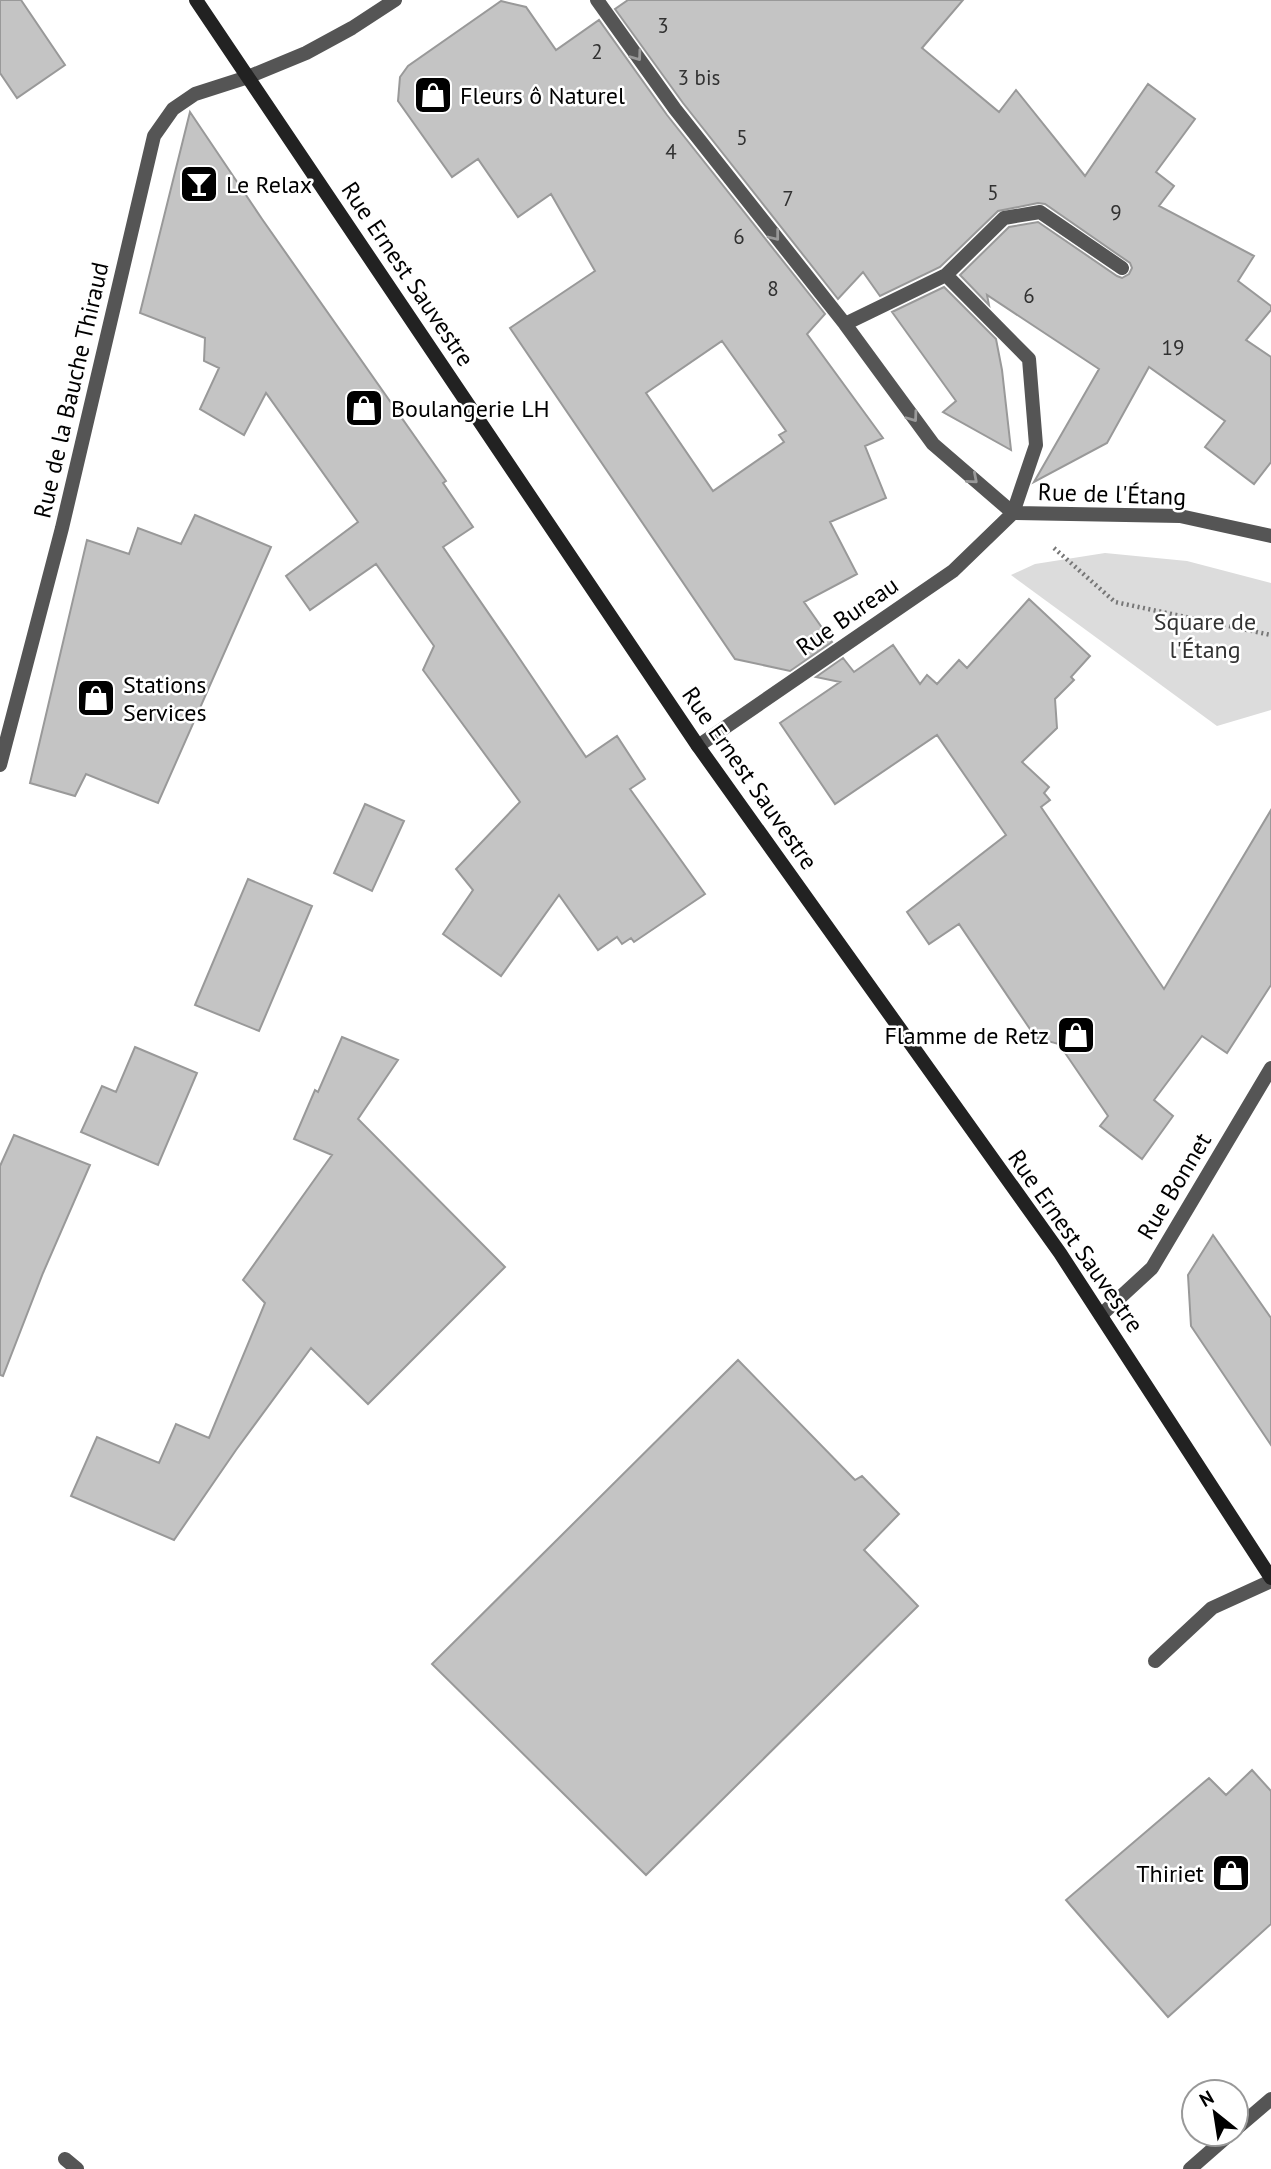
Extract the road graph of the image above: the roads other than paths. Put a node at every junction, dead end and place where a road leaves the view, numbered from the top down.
1 (196, 0) edge
2 (394, 0) edge
3 (597, 0) edge
4 (248, 77) junction
5 (1122, 268) dead end
6 (946, 275) junction
7 (845, 324) junction
8 (1013, 513) junction
9 (1271, 536) edge
10 (4, 727) edge
11 (698, 747) junction
12 (0, 765) edge
13 (1271, 1068) edge
14 (1101, 1315) junction
15 (1271, 1579) edge
16 (1155, 1661) dead end
17 (1271, 2099) edge
18 (1250, 2117) edge
19 (1214, 2148) edge
20 (65, 2159) dead end
21 (77, 2169) edge
22 (1190, 2169) edge

1 - 4 main road, Rue Ernest Sauvestre
2 - 4 street, Rue de la Bauche Thiraud
3 -> 7 street, Rue de l'Étang
4 - 10 street, Rue de la Bauche Thiraud
4 - 11 main road, Rue Ernest Sauvestre
5 - 6 street
6 - 7 street
6 - 8 street
7 -> 8 street, Rue de l'Étang
8 - 9 street, Rue de l'Étang
8 - 11 street, Rue Bureau
10 - 12 street, Rue de la Bauche Thiraud
11 - 14 main road, Rue Ernest Sauvestre
13 - 14 street, Rue Bonnet
14 - 15 main road, Rue Ernest Sauvestre
15 - 16 street
17 - 18 street
19 - 22 street
20 - 21 street

